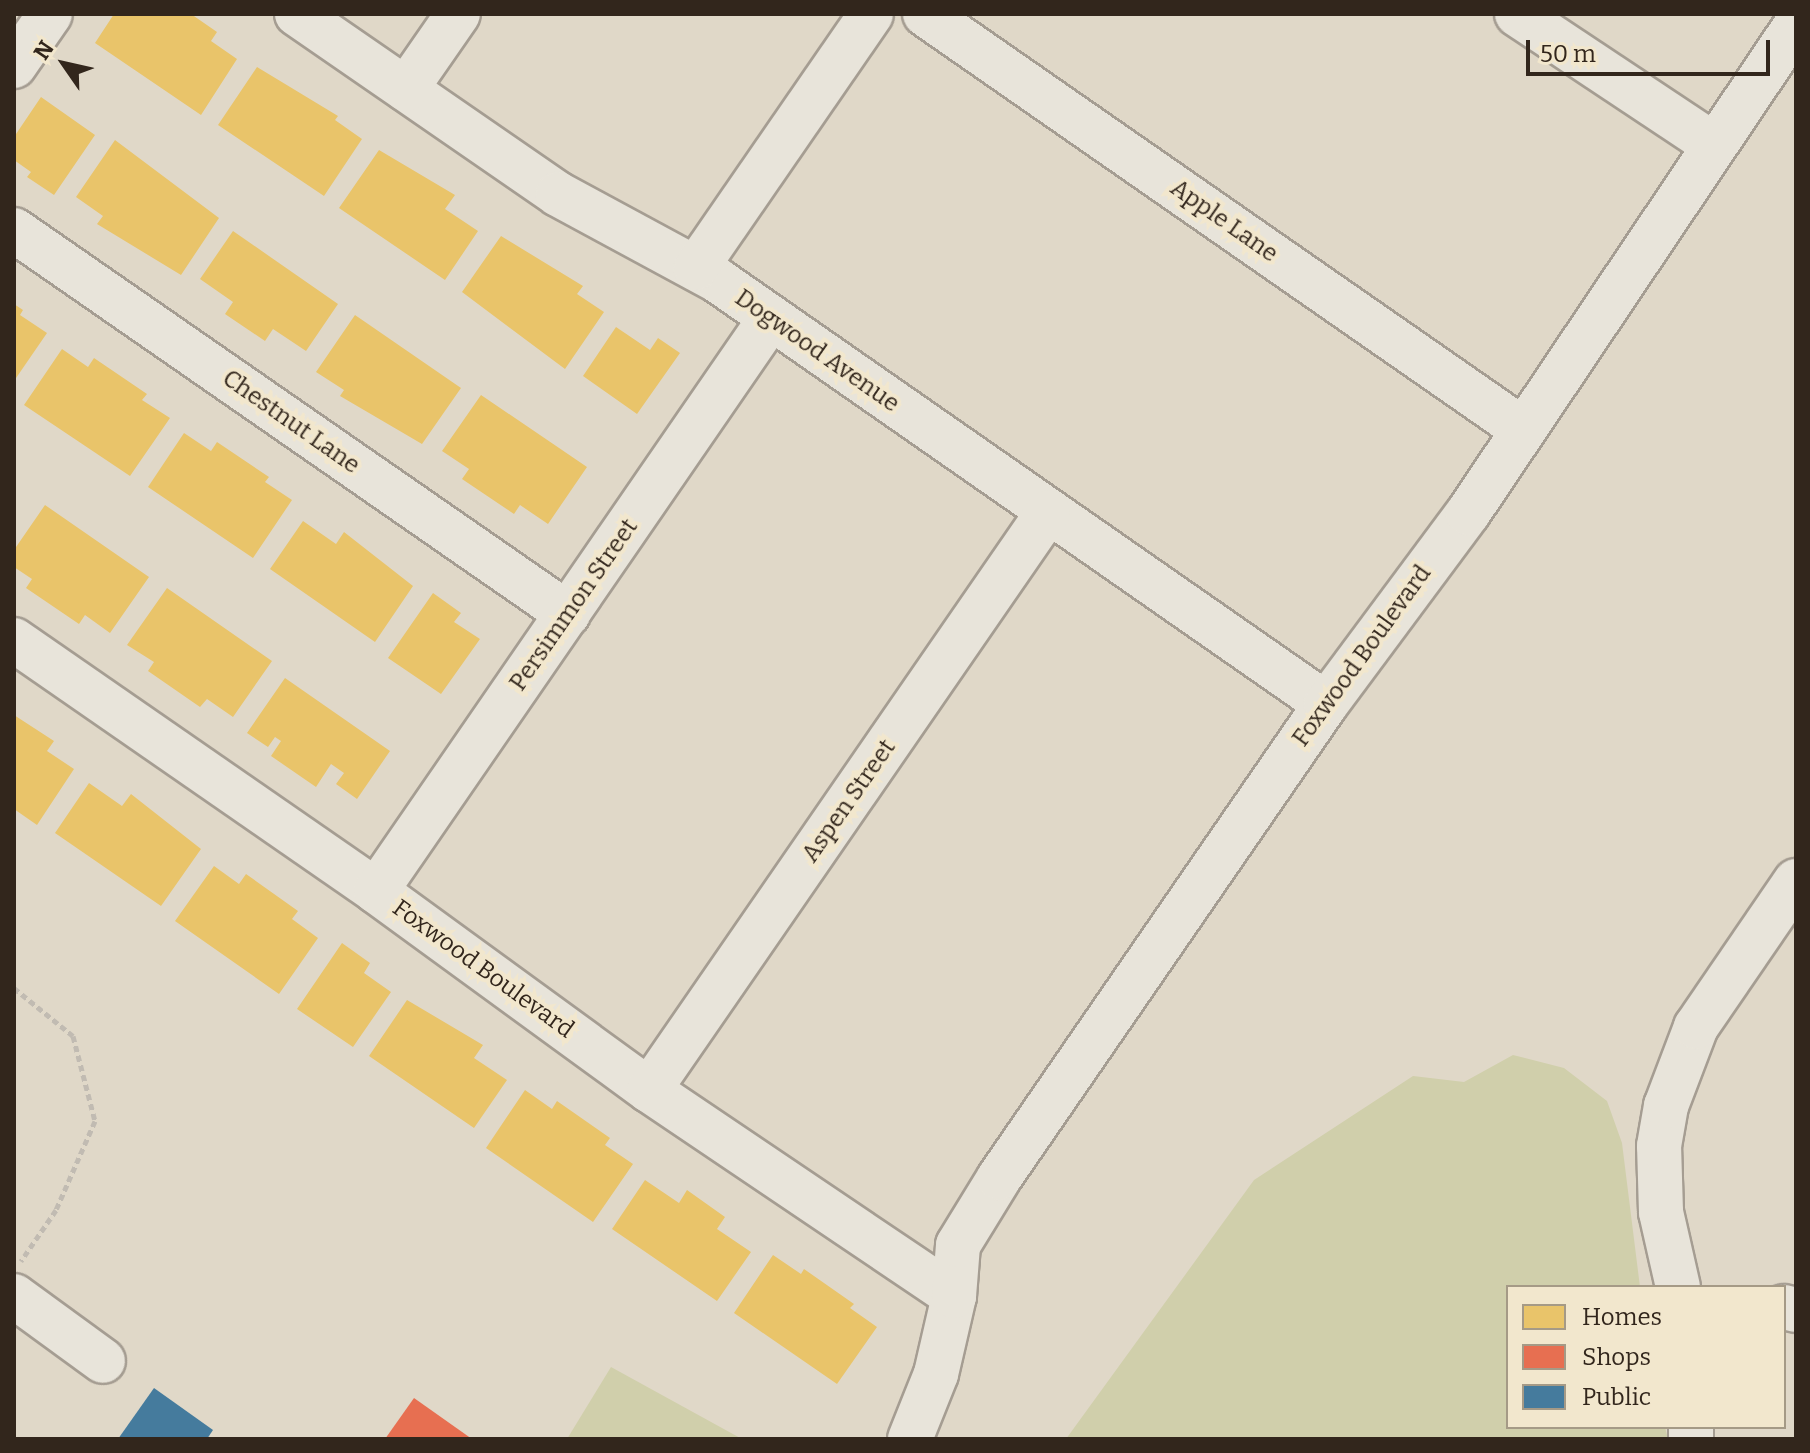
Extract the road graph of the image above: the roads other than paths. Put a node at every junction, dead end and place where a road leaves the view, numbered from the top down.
1 (50, 14) edge
2 (297, 14) edge
3 (458, 14) edge
4 (871, 14) edge
5 (925, 14) edge
6 (1517, 14) edge
7 (1796, 25) edge
8 (14, 66) edge
9 (406, 89) junction
10 (1714, 145) junction
11 (14, 230) edge
12 (696, 268) junction
13 (770, 319) junction
14 (1522, 429) junction
15 (1048, 512) junction
16 (568, 614) junction
17 (14, 640) edge
18 (1326, 704) junction
19 (1796, 881) edge
20 (376, 891) junction
21 (649, 1090) junction
22 (1678, 1285) edge
23 (14, 1296) edge
24 (954, 1296) junction
25 (103, 1361) dead end
26 (910, 1439) edge

1 - 8 street
2 - 9 street, Dogwood Avenue
3 - 9 street
4 - 12 street
5 - 14 street, Apple Lane
6 - 10 street
7 - 10 street, Foxwood Boulevard
9 - 12 street, Dogwood Avenue
10 - 14 street, Foxwood Boulevard
11 - 16 street, Chestnut Lane
12 - 13 street, Dogwood Avenue
13 - 15 street, Dogwood Avenue
13 - 16 street, Persimmon Street
14 - 18 street, Foxwood Boulevard
15 - 18 street, Dogwood Avenue
15 - 21 street, Aspen Street
16 - 20 street, Persimmon Street
17 - 20 street, Foxwood Boulevard
18 - 24 street, Foxwood Boulevard
19 - 22 street
20 - 21 street, Foxwood Boulevard
21 - 24 street, Foxwood Boulevard
23 - 25 street
24 - 26 street, Foxwood Boulevard

